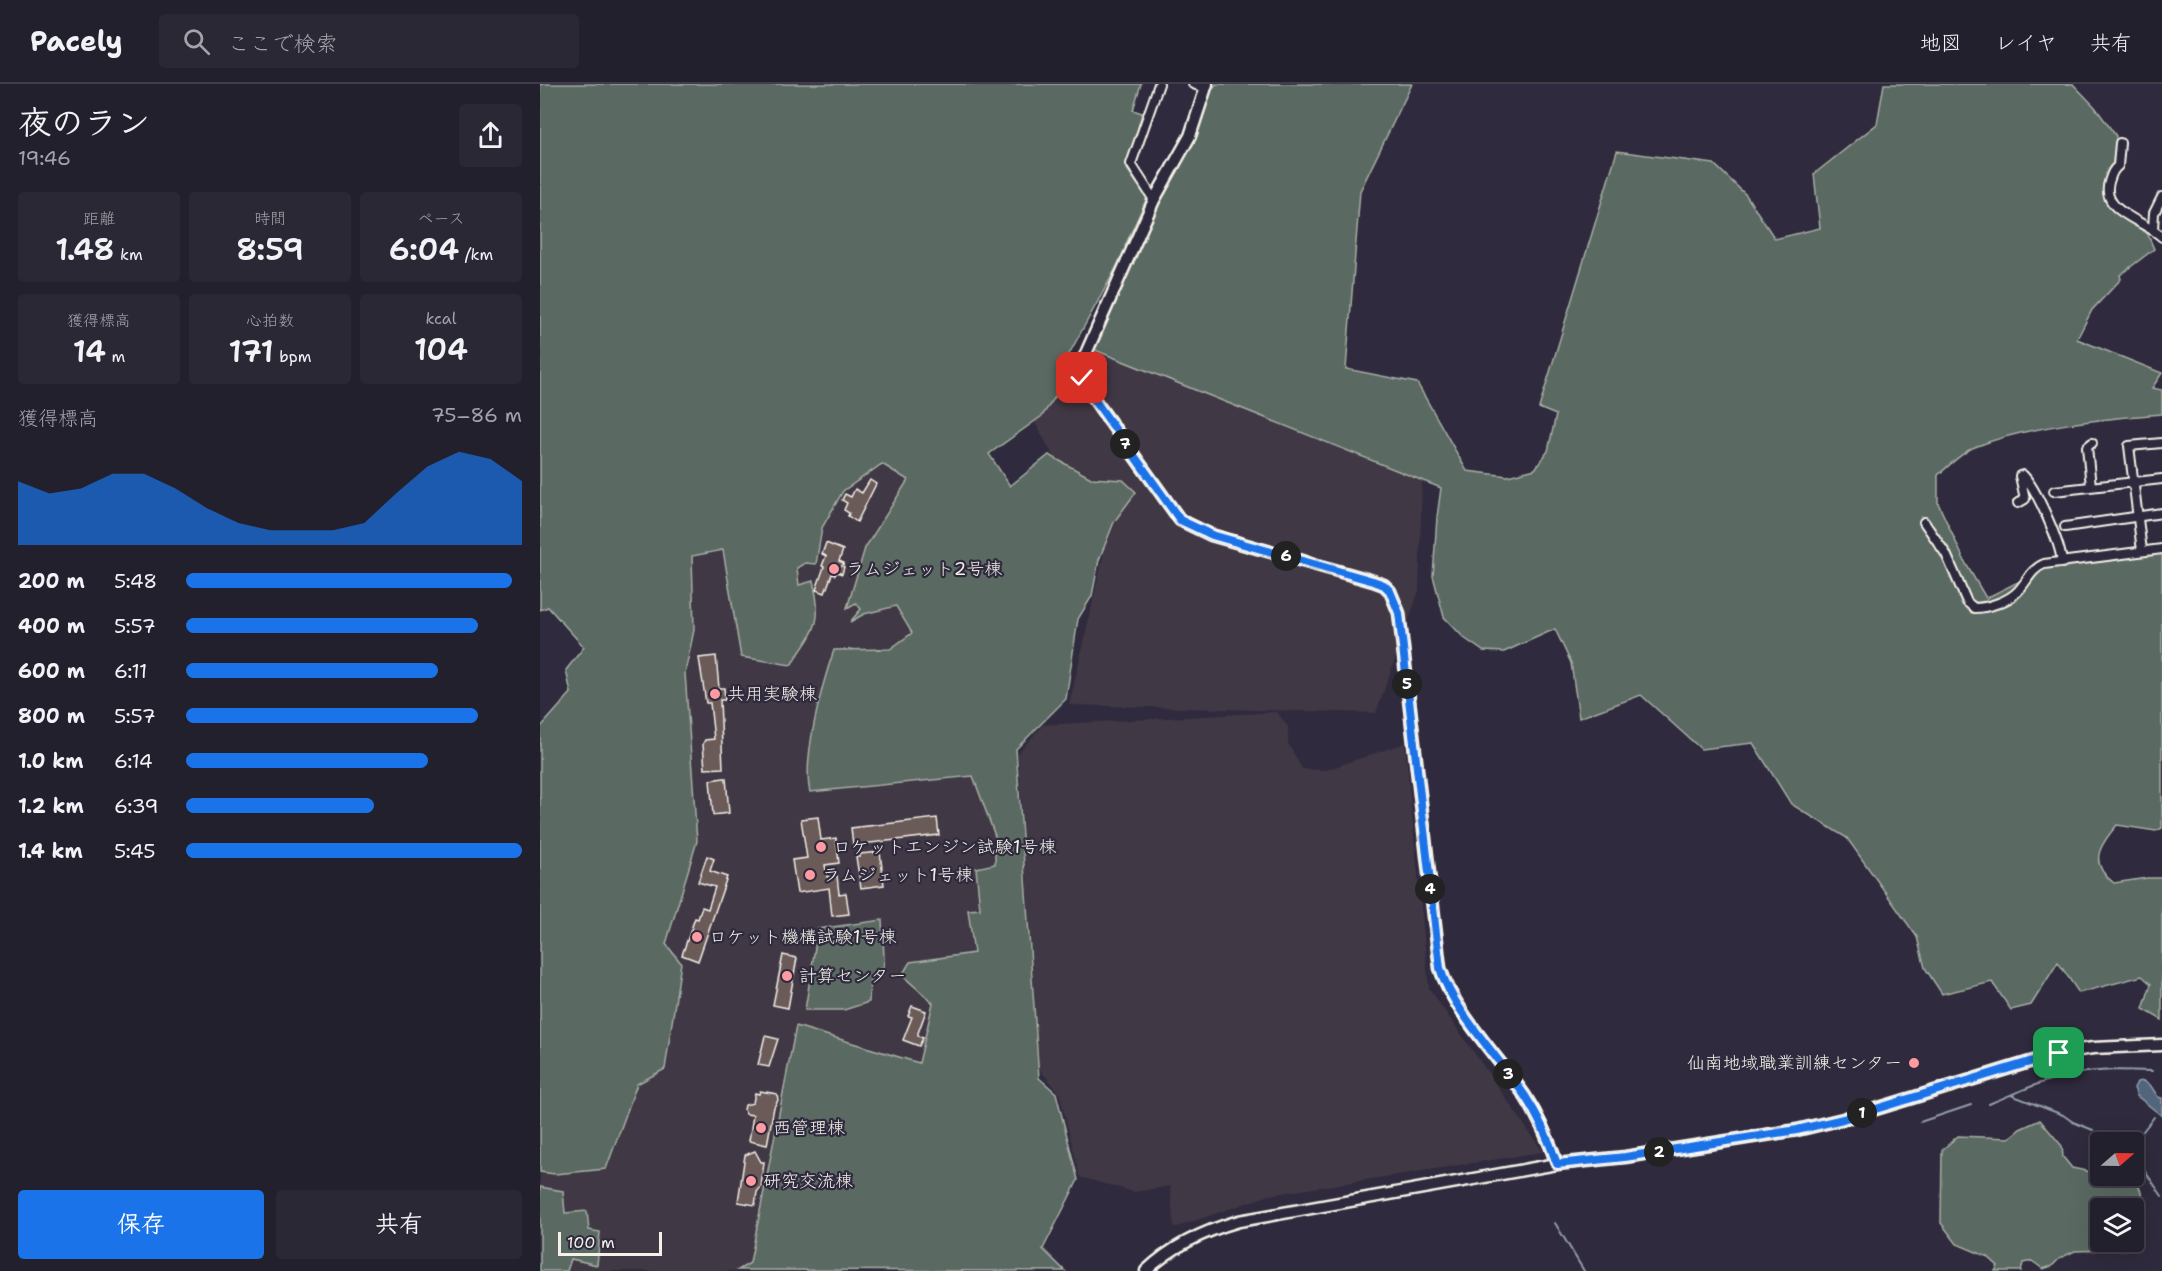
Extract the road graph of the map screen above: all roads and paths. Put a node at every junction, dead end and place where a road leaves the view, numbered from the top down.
1 (1160, 84) edge
2 (1193, 84) edge
3 (1206, 86) edge
4 (2120, 143) dead end
5 (2162, 197) edge
6 (1154, 200) junction
7 (2153, 229) junction
8 (2162, 237) edge
9 (2092, 443) dead end
10 (2162, 443) edge
11 (2162, 480) edge
12 (2133, 483) junction
13 (2091, 486) junction
14 (2054, 491) dead end
15 (2018, 503) dead end
16 (2162, 513) edge
17 (2139, 517) junction
18 (1924, 522) dead end
19 (2066, 526) dead end
20 (2162, 549) edge
21 (2142, 551) junction
22 (2062, 562) junction
23 (2162, 1045) edge
24 (1557, 1164) junction
25 (1146, 1271) edge

1 - 6 street
2 - 3 street
3 - 6 street
4 - 7 street
5 - 7 street
6 - 24 street
7 - 8 street
9 - 13 street
10 - 12 street
11 - 12 street
12 - 13 street
12 - 17 street
13 - 14 street
15 - 22 street
16 - 17 street
17 - 19 street
17 - 21 street
18 - 22 street
20 - 21 street
21 - 22 street
23 - 24 street
24 - 25 street

